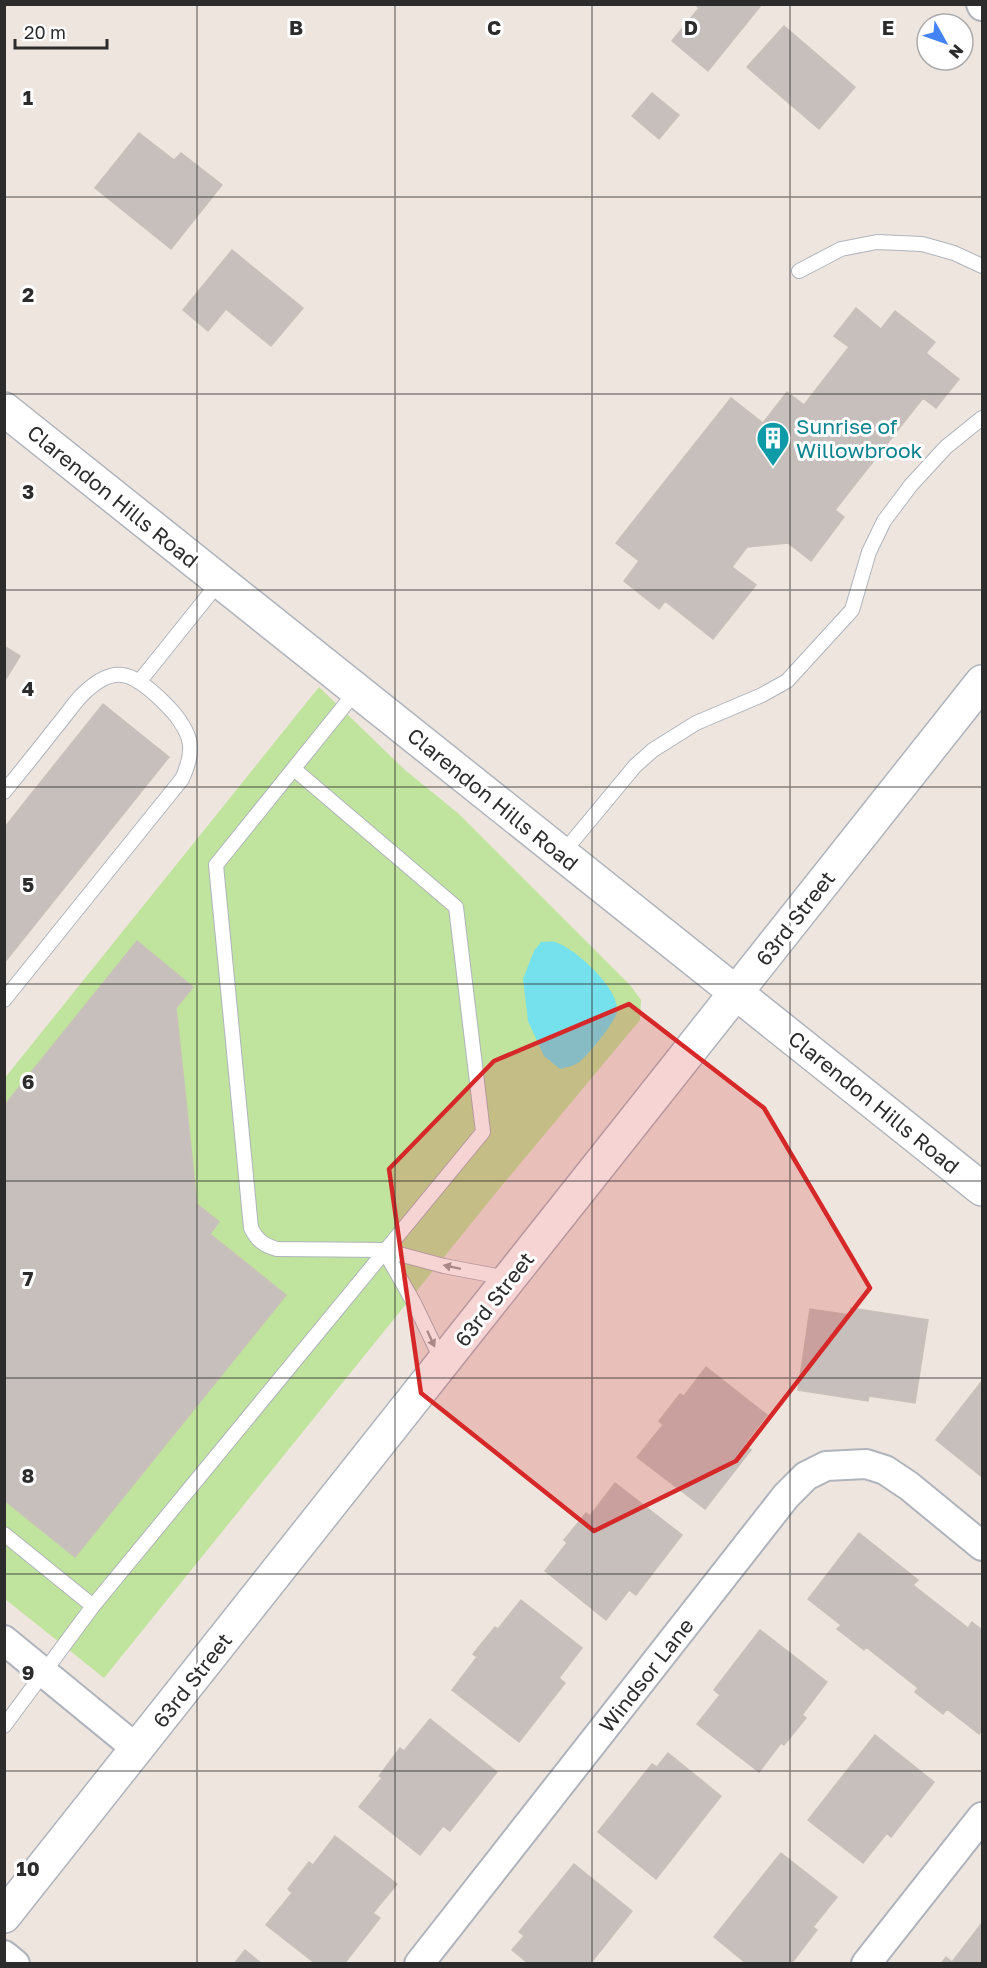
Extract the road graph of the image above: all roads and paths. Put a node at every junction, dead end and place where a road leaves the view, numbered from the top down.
1 (982, 266) edge
2 (799, 271) dead end
3 (4, 409) edge
4 (982, 418) edge
5 (220, 581) junction
6 (139, 682) junction
7 (982, 682) edge
8 (357, 690) junction
9 (294, 769) junction
10 (4, 792) edge
11 (562, 854) junction
12 (737, 992) junction
13 (4, 1000) edge
14 (982, 1189) edge
15 (384, 1250) junction
16 (510, 1279) junction
17 (443, 1363) junction
18 (4, 1534) edge
19 (982, 1546) edge
20 (93, 1606) junction
21 (4, 1640) edge
22 (45, 1672) junction
23 (4, 1726) edge
24 (137, 1749) junction
25 (982, 1817) edge
26 (4, 1916) edge
27 (4, 1955) edge
28 (15, 1964) edge
29 (419, 1964) edge
30 (866, 1964) edge

1 - 2 lane
3 - 5 main road, Clarendon Hills Road
4 - 11 lane
5 - 6 lane
5 - 8 main road, Clarendon Hills Road
6 - 10 lane
6 - 13 lane
7 - 12 main road, 63rd Street
8 - 9 lane
8 - 11 main road, Clarendon Hills Road
9 - 15 lane
9 - 15 lane
11 - 12 main road, Clarendon Hills Road
12 - 14 main road, Clarendon Hills Road
12 - 16 main road, 63rd Street
16 -> 15 lane
15 -> 17 lane
15 - 20 lane
16 - 17 main road, 63rd Street
17 - 24 main road, 63rd Street
18 - 20 lane
19 - 29 street, Windsor Lane
20 - 22 lane
21 - 22 street
22 - 23 lane
22 - 24 street
24 - 26 main road, 63rd Street
25 - 30 street
27 - 28 street

